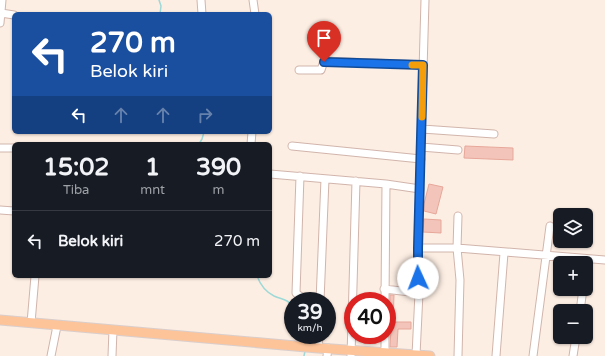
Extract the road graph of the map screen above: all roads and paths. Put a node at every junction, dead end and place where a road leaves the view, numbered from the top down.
1 (2, 0) edge
2 (201, 0) edge
3 (253, 0) edge
4 (425, 0) edge
5 (202, 12) edge
6 (255, 12) edge
7 (1, 13) edge
8 (12, 14) edge
9 (0, 23) edge
10 (423, 65) junction
11 (299, 70) dead end
12 (422, 129) junction
13 (494, 134) dead end
14 (292, 146) dead end
15 (421, 147) junction
16 (0, 148) edge
17 (12, 148) edge
18 (458, 150) dead end
19 (421, 159) junction
20 (272, 174) edge
21 (300, 176) junction
22 (325, 179) junction
23 (356, 181) junction
24 (386, 184) junction
25 (420, 189) junction
26 (0, 210) edge
27 (12, 211) edge
28 (458, 216) dead end
29 (550, 226) dead end
30 (418, 248) junction
31 (457, 248) junction
32 (504, 253) junction
33 (546, 255) junction
34 (554, 256) edge
35 (593, 260) edge
36 (605, 260) edge
37 (34, 278) edge
38 (384, 289) junction
39 (296, 292) edge
40 (320, 292) edge
41 (384, 292) edge
42 (419, 293) junction
43 (0, 320) edge
44 (31, 323) junction
45 (57, 326) junction
46 (113, 330) junction
47 (316, 344) edge
48 (386, 344) edge
49 (575, 344) edge
50 (315, 348) junction
51 (328, 352) edge
52 (351, 353) edge
53 (386, 353) junction
54 (398, 355) edge
55 (416, 355) junction
56 (51, 356) edge
57 (112, 356) edge
58 (430, 356) edge
59 (458, 356) edge
60 (496, 356) edge
61 (534, 356) edge
62 (573, 356) edge

1 - 7 street
2 - 5 street
3 - 6 street
4 - 10 street
7 - 8 street
7 - 9 street
10 - 11 street
10 - 12 street
12 - 13 street
12 - 15 street
14 - 19 street
15 - 18 street
15 - 19 street
16 - 17 street
19 - 25 street
20 - 21 street
21 - 22 street
21 - 39 street
22 - 23 street
22 - 40 street
23 - 24 street
23 - 52 street
24 - 25 street
24 - 38 street
25 - 30 street
26 - 27 street
28 - 31 street
29 - 33 street
30 - 31 street
30 - 42 street
31 - 32 street
31 - 59 street
32 - 33 street
32 - 60 street
33 - 34 street
33 - 61 street
35 - 36 street
37 - 44 street
38 - 41 street
38 - 42 street
42 - 55 street
43 - 44 main road
44 - 45 main road
45 - 46 main road
45 - 56 street
46 - 50 main road
46 - 57 street
47 - 50 street
48 - 53 street
49 - 62 street
50 - 51 main road
51 - 52 main road
52 - 53 main road
53 - 54 main road
54 - 55 main road
55 - 58 main road

